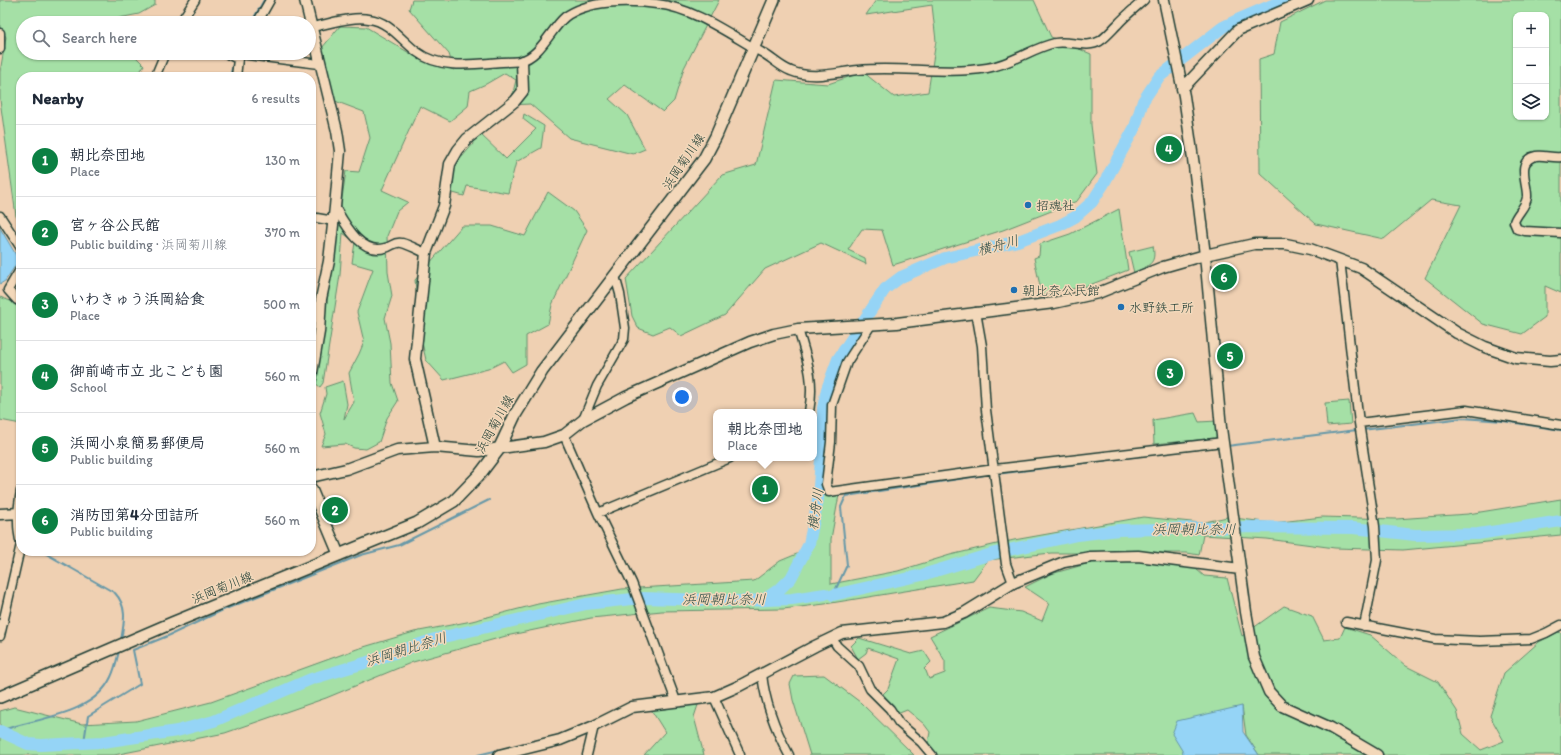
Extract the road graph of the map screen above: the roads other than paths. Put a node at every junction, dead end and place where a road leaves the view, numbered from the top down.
1 (195, 0) edge
2 (270, 0) edge
3 (305, 0) edge
4 (774, 0) edge
5 (1144, 0) edge
6 (1164, 0) edge
7 (1307, 1) edge
8 (185, 16) edge
9 (262, 16) edge
10 (308, 16) edge
11 (316, 26) edge
12 (0, 33) edge
13 (753, 48) junction
14 (0, 49) edge
15 (316, 52) edge
16 (162, 60) edge
17 (236, 60) edge
18 (278, 60) edge
19 (522, 61) junction
20 (319, 64) junction
21 (157, 72) edge
22 (236, 72) edge
23 (1182, 89) junction
24 (1561, 157) edge
25 (335, 207) junction
26 (0, 216) edge
27 (316, 219) edge
28 (334, 221) junction
29 (1561, 233) edge
30 (16, 240) edge
31 (426, 253) junction
32 (1205, 255) junction
33 (1340, 260) junction
34 (16, 276) edge
35 (615, 276) junction
36 (16, 299) edge
37 (976, 312) junction
38 (871, 325) junction
39 (316, 326) edge
40 (798, 328) junction
41 (1561, 360) edge
42 (810, 409) edge
43 (583, 420) junction
44 (1359, 423) junction
45 (1561, 425) edge
46 (564, 435) junction
47 (1223, 445) junction
48 (434, 448) junction
49 (499, 449) junction
50 (723, 461) edge
51 (996, 472) junction
52 (316, 476) edge
53 (316, 500) edge
54 (16, 513) edge
55 (598, 513) junction
56 (0, 514) edge
57 (339, 555) junction
58 (18, 556) edge
59 (1240, 569) junction
60 (1013, 583) junction
61 (1346, 622) dead end
62 (1561, 625) edge
63 (1364, 626) junction
64 (0, 636) edge
65 (832, 638) junction
66 (762, 674) junction
67 (0, 697) edge
68 (714, 697) junction
69 (676, 701) junction
70 (594, 726) junction
71 (499, 755) edge
72 (588, 755) edge
73 (740, 755) edge
74 (789, 755) edge
75 (932, 755) edge
76 (1377, 755) edge

1 - 8 street
2 - 9 street
3 - 10 street
4 - 13 main road, 浜岡菊川線
5 - 13 street
6 - 23 street
7 - 23 street
11 - 19 street
12 - 14 street
13 - 19 street
13 - 35 main road, 浜岡菊川線
15 - 20 street
16 - 21 street
17 - 22 street
18 - 20 street
19 - 31 street
20 - 25 street
23 - 32 street
24 - 29 street
25 - 28 street
25 - 31 street
26 - 30 street
27 - 28 street
28 - 39 street
31 - 48 street
32 - 33 street
32 - 37 street
32 - 47 street
33 - 41 street
33 - 44 street
34 - 36 street
35 - 43 street
35 - 49 main road, 浜岡菊川線
37 - 38 street
37 - 51 street
38 - 40 street
38 - 51 street
40 - 42 street
40 - 43 street
43 - 46 street
44 - 45 street
44 - 63 street
46 - 49 street
46 - 55 street
47 - 51 street
47 - 59 street
48 - 49 street
48 - 52 street
49 - 57 main road, 浜岡菊川線
50 - 55 street
51 - 60 street
53 - 57 street
54 - 56 street
55 - 69 street
57 - 67 main road, 浜岡菊川線
58 - 64 street
59 - 60 street
59 - 76 street
60 - 65 street
61 - 63 street
62 - 63 street
65 - 66 street
65 - 75 street
66 - 68 street
66 - 74 street
68 - 69 street
68 - 73 street
69 - 70 street
70 - 71 street
70 - 72 street

